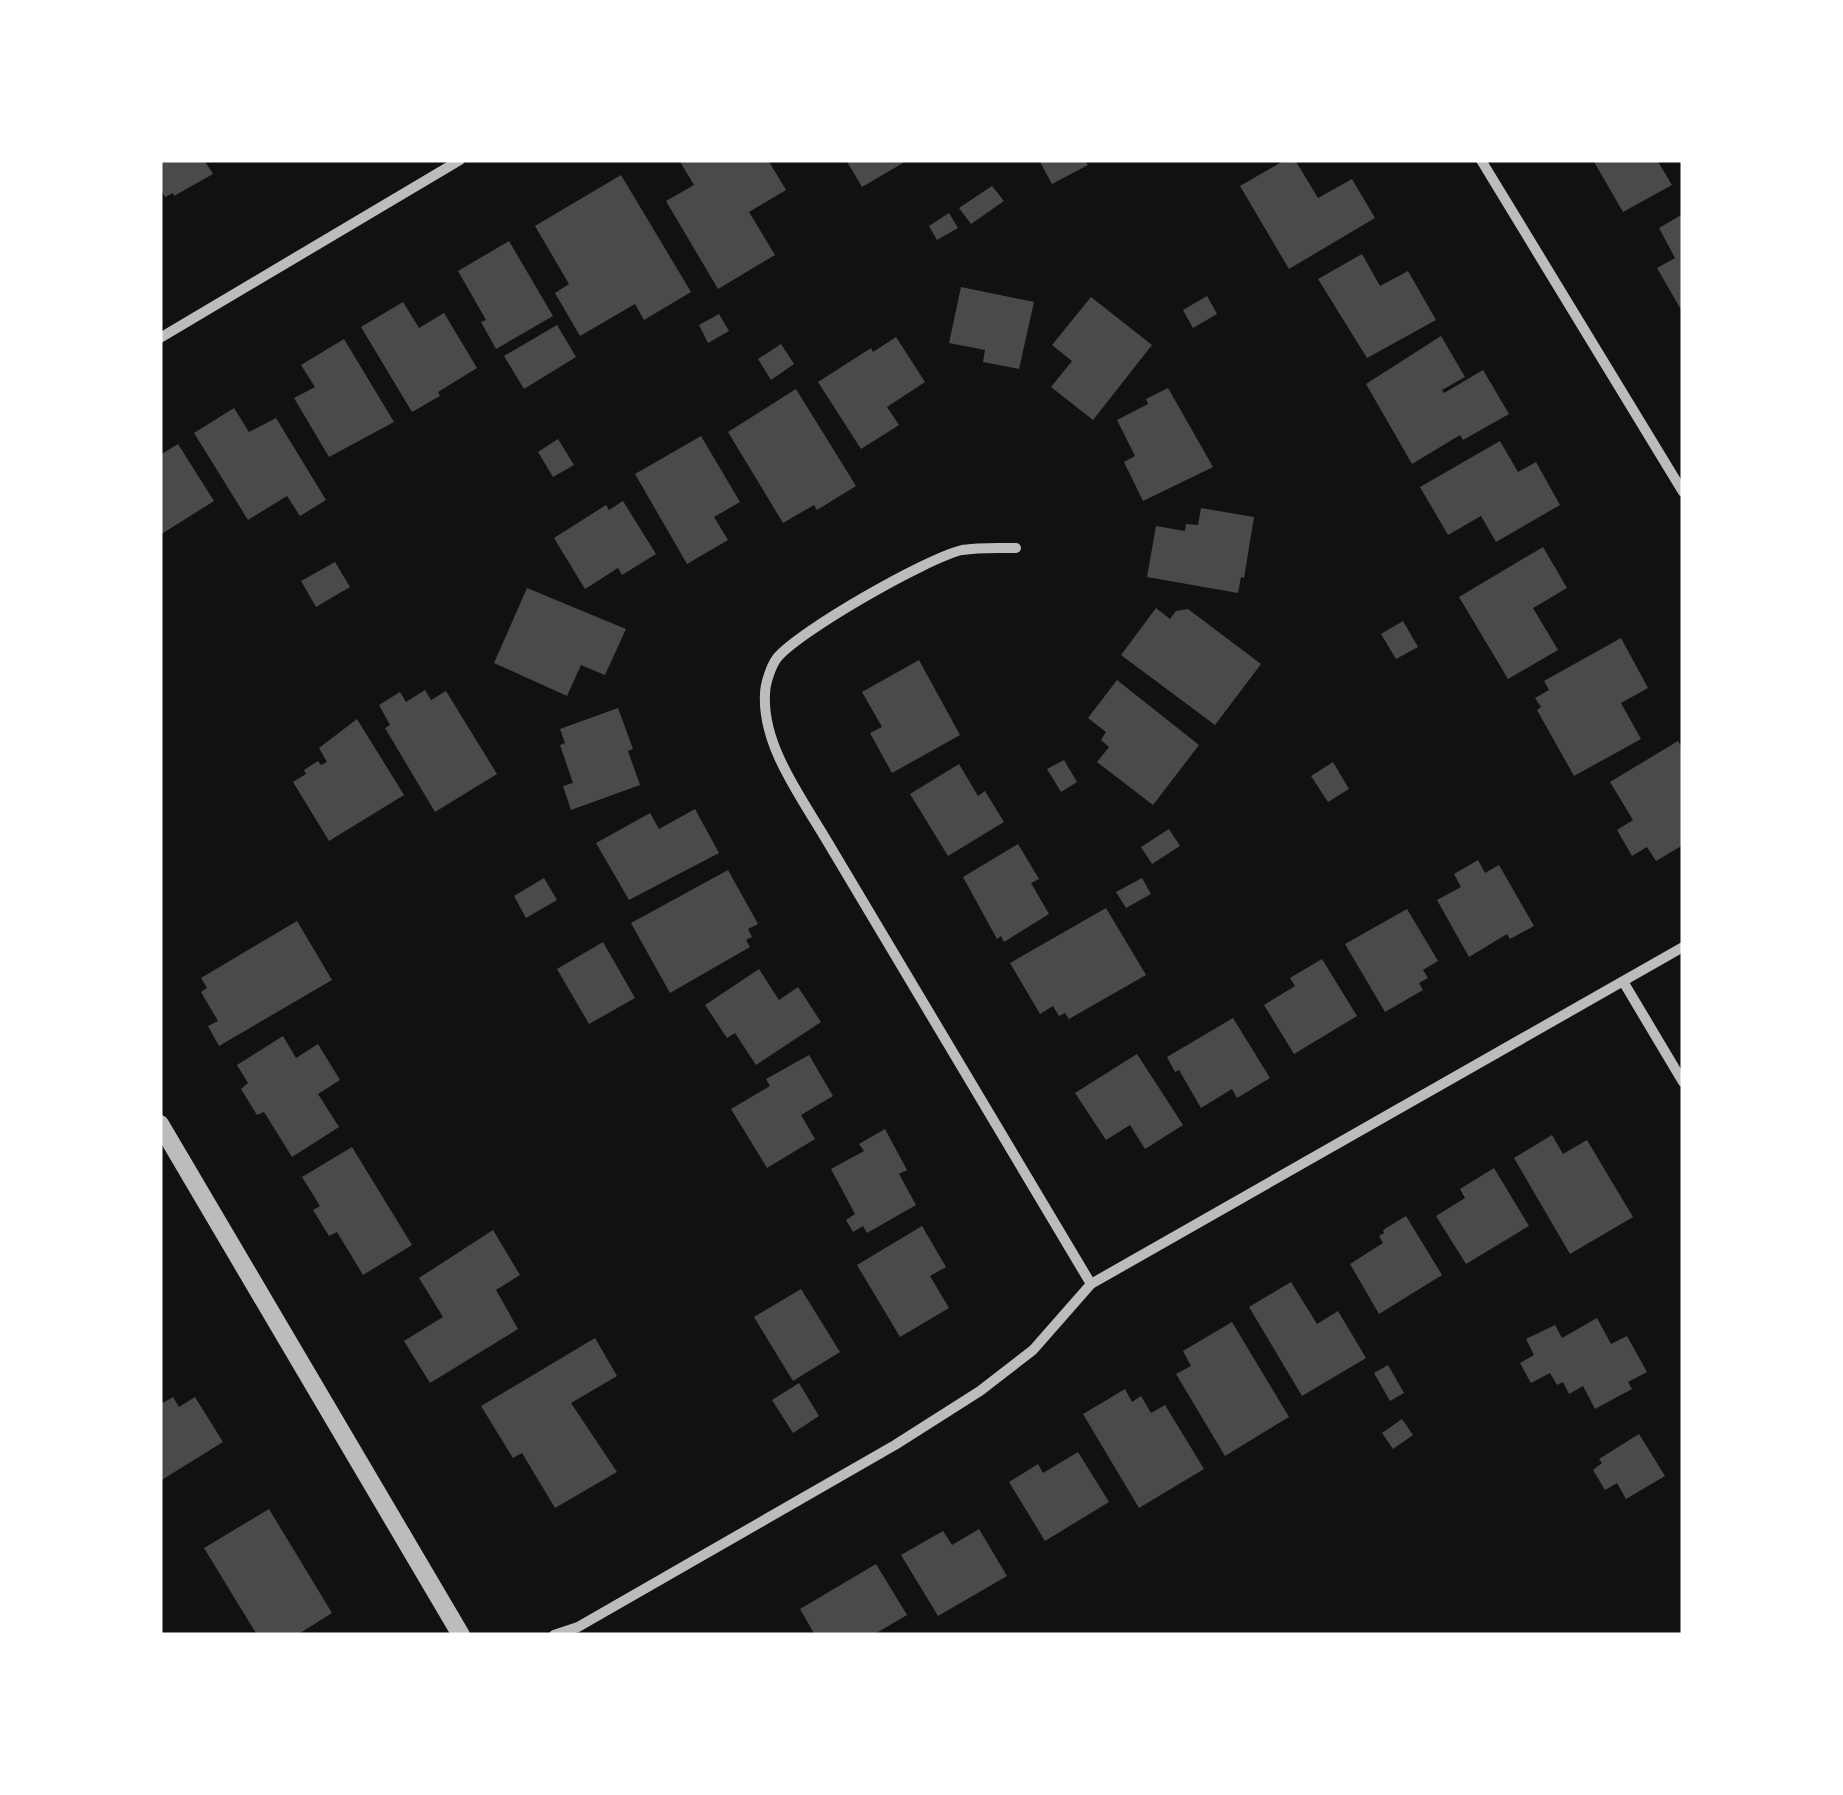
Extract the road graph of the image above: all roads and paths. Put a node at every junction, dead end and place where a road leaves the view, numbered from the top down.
1 (460, 160) edge
2 (1481, 160) edge
3 (160, 338) edge
4 (1683, 492) edge
5 (1016, 548) dead end
6 (1683, 947) edge
7 (1624, 983) junction
8 (1683, 1082) edge
9 (160, 1124) edge
10 (1091, 1284) junction
11 (462, 1635) edge
12 (554, 1635) edge

1 - 3 street
2 - 4 street
5 - 10 street
6 - 7 street
7 - 8 street
7 - 10 street
9 - 11 street
10 - 12 street

